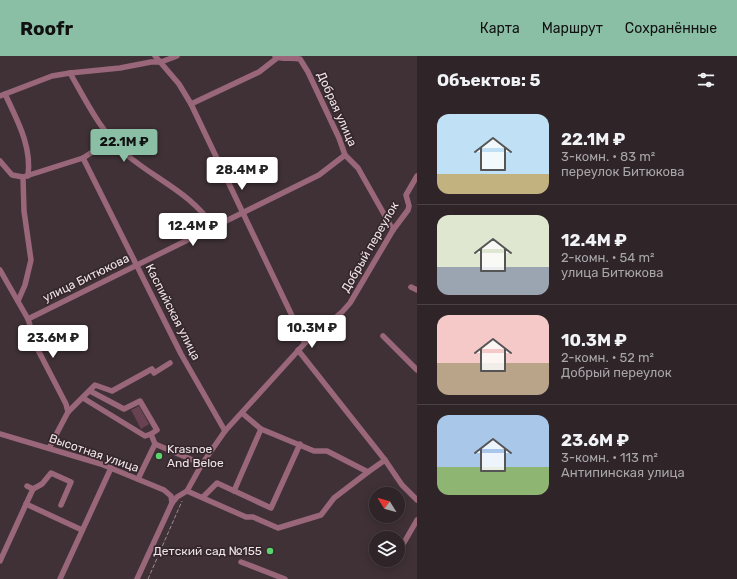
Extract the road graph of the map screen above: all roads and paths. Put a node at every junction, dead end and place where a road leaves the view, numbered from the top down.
1 (155, 56) edge
2 (177, 56) edge
3 (276, 57) edge
4 (161, 62) junction
5 (70, 72) junction
6 (3, 95) edge
7 (191, 104) junction
8 (111, 140) junction
9 (345, 155) junction
10 (83, 158) junction
11 (0, 161) edge
12 (26, 176) junction
13 (417, 176) edge
14 (242, 213) junction
15 (213, 227) junction
16 (393, 230) junction
17 (137, 265) junction
18 (0, 270) edge
19 (411, 287) dead end
20 (417, 290) edge
21 (18, 301) junction
22 (28, 319) junction
23 (383, 336) dead end
24 (305, 343) junction
25 (298, 350) junction
26 (170, 363) dead end
27 (417, 370) edge
28 (90, 391) junction
29 (83, 398) junction
30 (68, 412) junction
31 (242, 413) junction
32 (261, 428) junction
33 (225, 431) junction
34 (0, 434) edge
35 (151, 434) junction
36 (154, 444) junction
37 (300, 444) junction
38 (50, 448) junction
39 (385, 460) junction
40 (202, 464) junction
41 (111, 468) junction
42 (368, 472) junction
43 (138, 479) junction
44 (27, 486) dead end
45 (33, 489) junction
46 (187, 491) junction
47 (234, 491) junction
48 (183, 497) dead end
49 (203, 498) junction
50 (417, 500) edge
51 (172, 503) junction
52 (26, 504) junction
53 (61, 505) dead end
54 (417, 520) edge
55 (82, 530) junction
56 (405, 541) edge
57 (0, 561) edge
58 (241, 562) dead end
59 (60, 579) edge
60 (137, 579) edge
61 (148, 579) edge
62 (285, 579) edge

1 - 4 street
2 - 4 street
3 - 7 street
3 - 9 street, Добрая улица
4 - 5 street
4 - 7 street
5 - 6 street
5 - 8 street
6 - 12 street
7 - 14 street
8 - 10 street
8 - 15 street
9 - 14 street, улица Битюкова
9 - 16 street, Добрая улица
10 - 12 street
10 - 17 street, Каспийская улица
11 - 12 street
12 - 21 street
13 - 16 street, Добрый переулок
14 - 15 street, улица Битюкова
14 - 24 street
15 - 17 street, улица Битюкова
16 - 24 street, Добрый переулок
17 - 22 street, улица Битюкова
17 - 33 street, Каспийская улица
18 - 21 street
19 - 20 street
21 - 22 street
22 - 30 street
23 - 27 street
24 - 25 street, Добрый переулок
25 - 31 street, Добрый переулок
25 - 39 street
26 - 28 street
28 - 29 street
28 - 35 street
29 - 30 street
29 - 35 street
30 - 38 street
31 - 32 street
31 - 33 street, Добрый переулок
32 - 37 street
32 - 47 street
33 - 40 street, Добрый переулок
34 - 38 street, Высотная улица
35 - 36 street
36 - 40 street
36 - 43 street
37 - 42 street
37 - 47 street
38 - 41 street, Высотная улица
39 - 42 street
39 - 50 street
40 - 46 street, Добрый переулок
41 - 43 street, Высотная улица
41 - 55 street
42 - 49 street
43 - 51 street, Высотная улица
44 - 45 street
45 - 52 street
45 - 53 street
46 - 49 street
46 - 51 street, Добрый переулок
47 - 49 street
48 - 61 path
51 - 60 street
52 - 55 street
52 - 57 street
54 - 56 street
55 - 59 street
58 - 62 street

